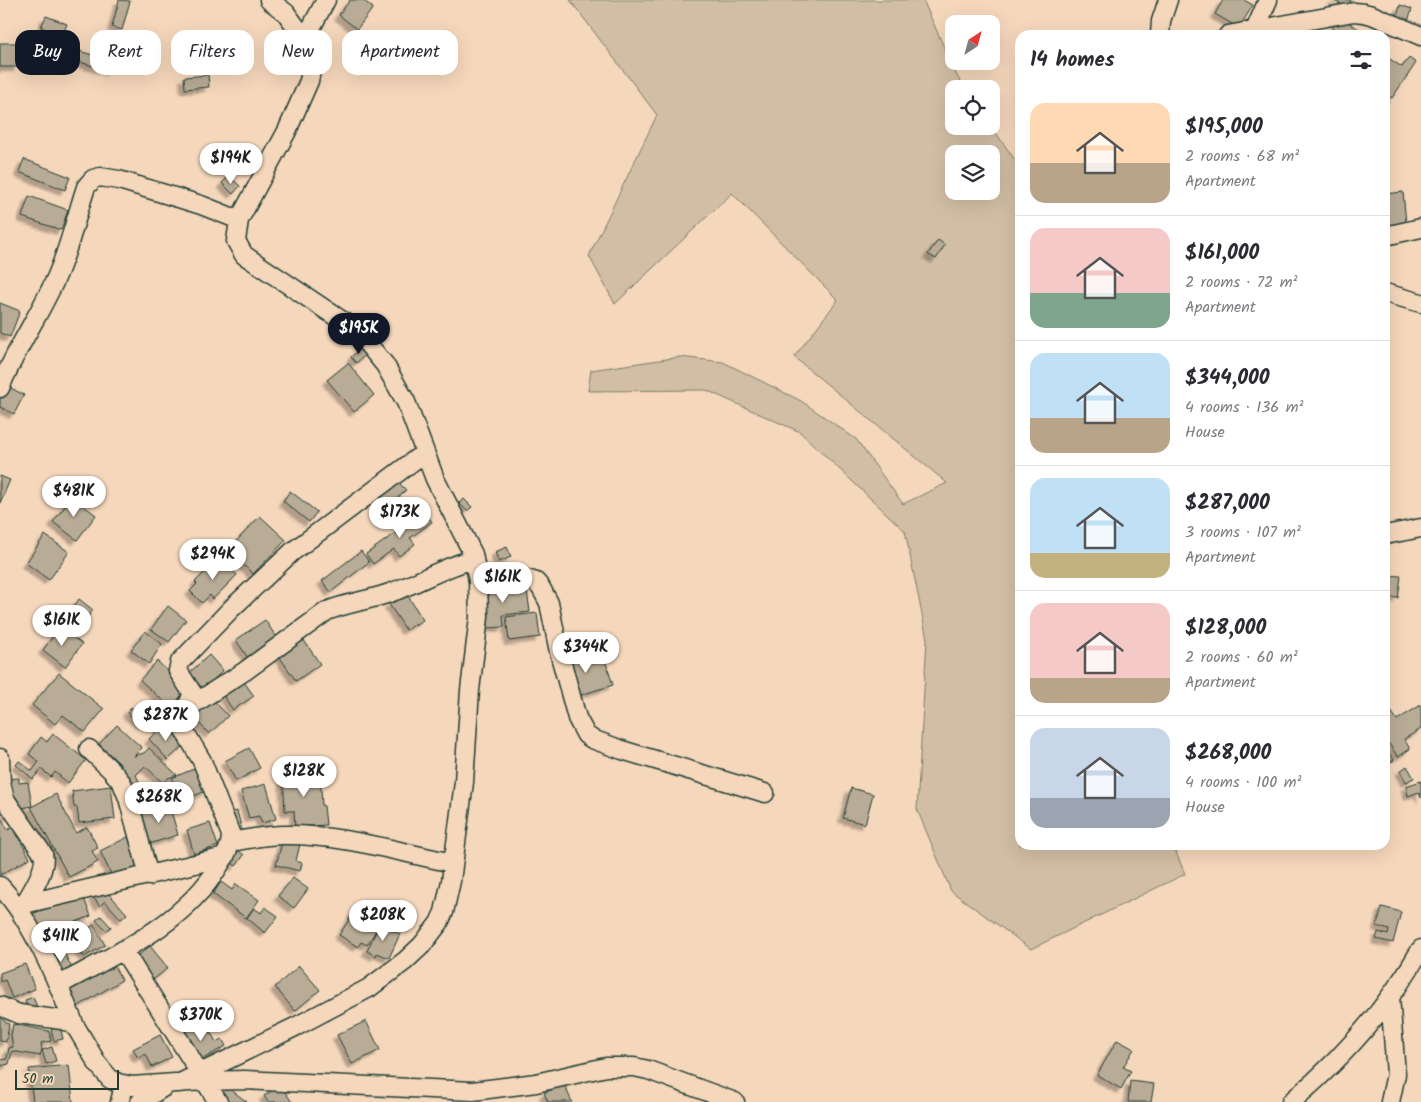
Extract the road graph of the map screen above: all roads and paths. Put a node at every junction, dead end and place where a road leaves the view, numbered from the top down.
1 (269, 0) edge
2 (326, 0) edge
3 (1168, 0) edge
4 (1268, 0) edge
5 (1365, 6) edge
6 (298, 30) edge
7 (310, 30) edge
8 (1160, 30) edge
9 (1257, 30) edge
10 (1266, 30) edge
11 (1421, 36) edge
12 (310, 75) edge
13 (239, 220) junction
14 (1421, 228) edge
15 (1390, 235) edge
16 (1390, 294) edge
17 (1421, 303) edge
18 (6, 357) edge
19 (0, 388) edge
20 (424, 453) junction
21 (1421, 528) edge
22 (1390, 534) edge
23 (474, 559) junction
24 (478, 581) junction
25 (186, 709) junction
26 (89, 749) dead end
27 (0, 758) edge
28 (1, 779) edge
29 (765, 793) dead end
30 (228, 849) junction
31 (453, 863) junction
32 (149, 876) junction
33 (0, 886) edge
34 (22, 908) junction
35 (1421, 949) edge
36 (123, 950) junction
37 (59, 985) junction
38 (1390, 997) junction
39 (0, 1006) edge
40 (75, 1026) junction
41 (202, 1077) junction
42 (174, 1083) junction
43 (124, 1085) junction
44 (120, 1102) edge
45 (140, 1102) edge
46 (218, 1102) edge
47 (735, 1102) edge
48 (1291, 1102) edge
49 (1390, 1102) edge

1 - 6 street
2 - 7 street
3 - 8 street
4 - 9 street
5 - 10 street
5 - 11 street
12 - 13 street
13 - 18 street
13 - 20 street
14 - 15 street
16 - 17 street
18 - 19 street
20 - 23 street
20 - 25 street
21 - 22 street
23 - 24 street
23 - 25 street
24 - 29 street
24 - 31 street
25 - 30 street
26 - 32 street
27 - 28 street
28 - 34 street
30 - 31 street
30 - 32 street
30 - 36 street
31 - 41 street
32 - 34 street
33 - 34 street
34 - 37 street
35 - 38 street
36 - 37 street
36 - 41 street
37 - 40 street
38 - 48 street
38 - 49 street
39 - 40 street
40 - 43 street
41 - 42 street
41 - 46 street
41 - 47 street
42 - 43 street
42 - 45 street
43 - 44 street

